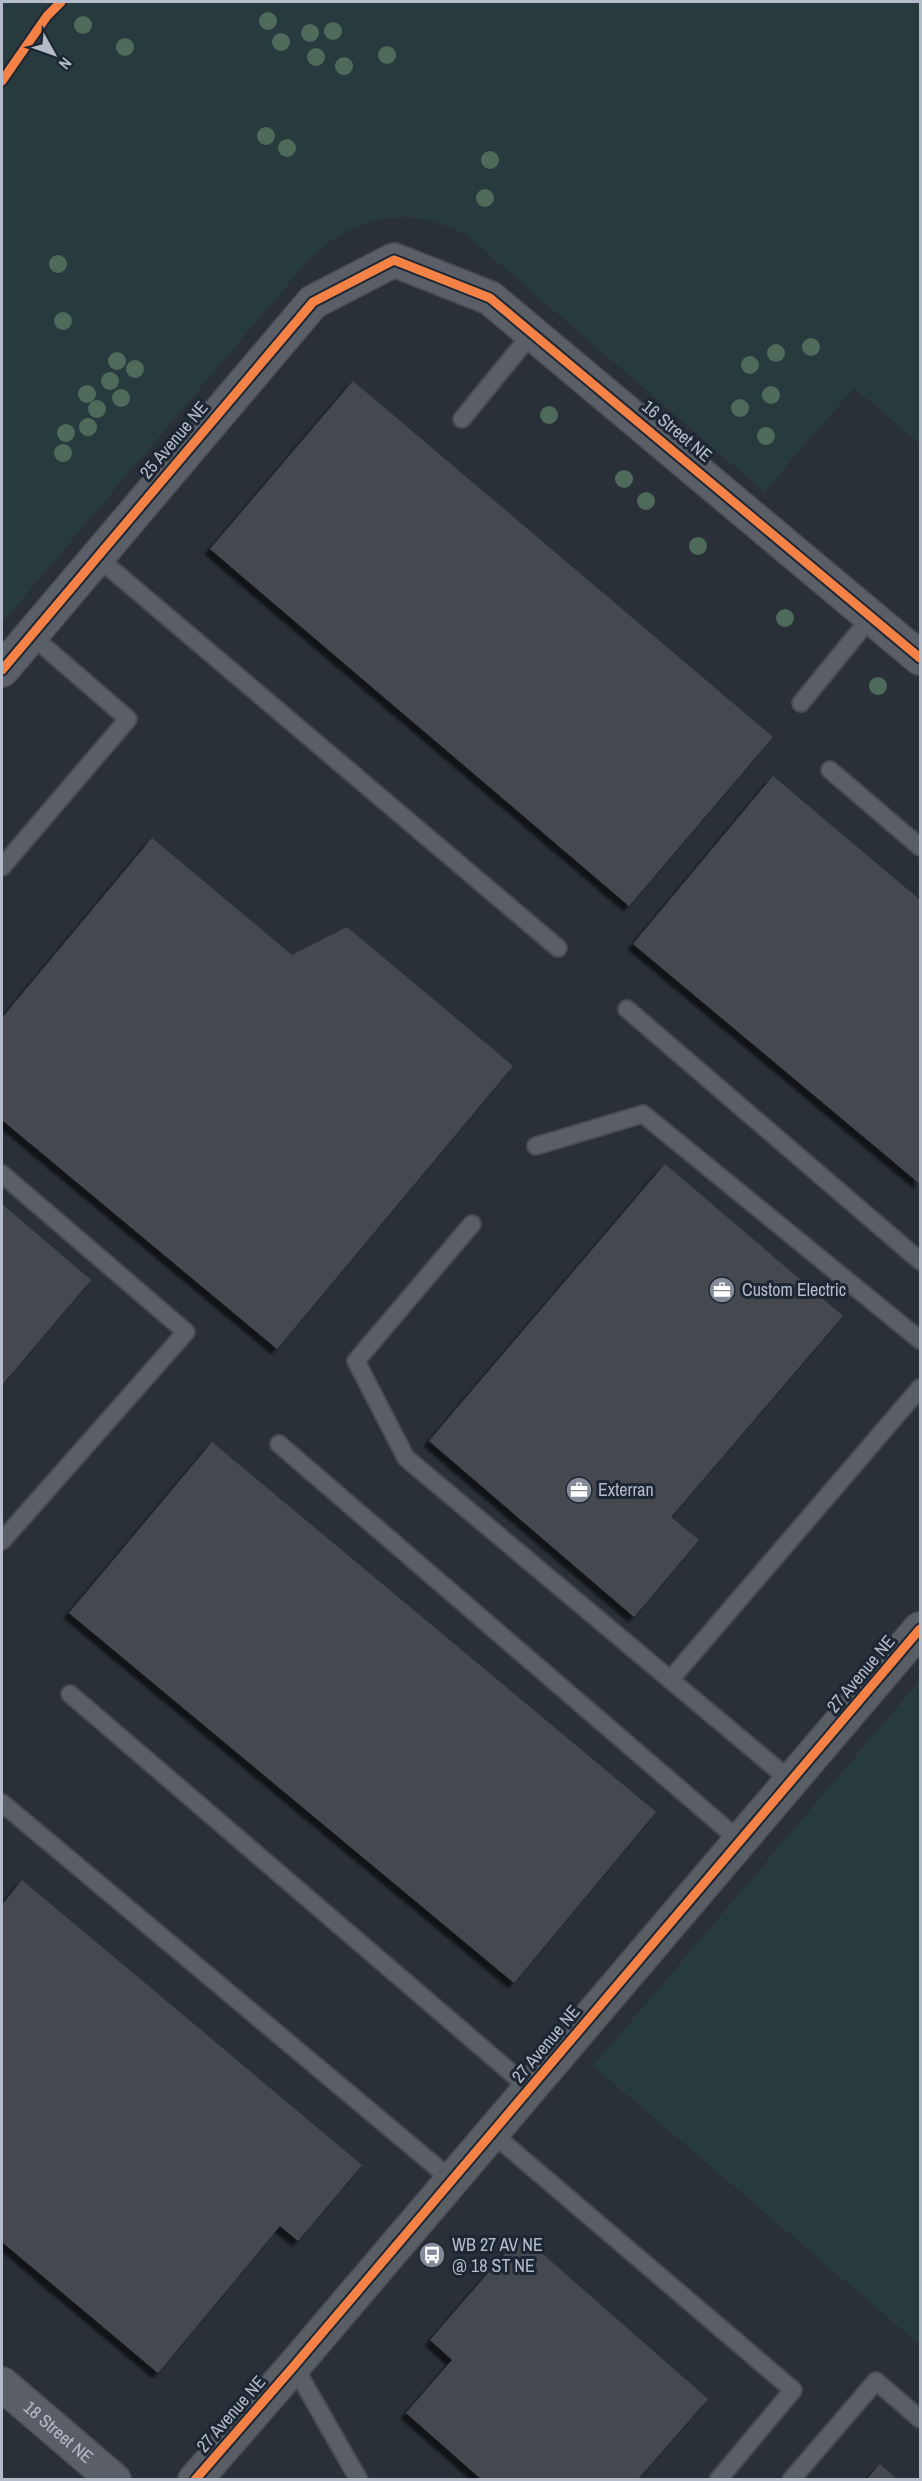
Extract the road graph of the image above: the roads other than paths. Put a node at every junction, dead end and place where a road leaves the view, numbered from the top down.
1 (394, 260) joint
2 (533, 332) junction
3 (462, 418) dead end
4 (97, 557) junction
5 (871, 617) junction
6 (31, 635) junction
7 (921, 658) edge
8 (2, 670) edge
9 (801, 703) dead end
10 (830, 770) dead end
11 (921, 846) edge
12 (2, 867) edge
13 (558, 948) dead end
14 (627, 1009) dead end
15 (536, 1146) dead end
16 (2, 1174) edge
17 (472, 1224) dead end
18 (921, 1261) edge
19 (921, 1340) edge
20 (921, 1388) edge
21 (279, 1444) dead end
22 (2, 1541) edge
23 (921, 1629) edge
24 (670, 1680) junction
25 (70, 1694) dead end
26 (791, 1781) junction
27 (2, 1803) edge
28 (740, 1841) junction
29 (530, 2088) junction
30 (492, 2133) junction
31 (452, 2180) junction
32 (294, 2366) junction
33 (2, 2384) edge
34 (921, 2419) edge
35 (114, 2480) edge
36 (195, 2480) edge
37 (359, 2480) edge
38 (718, 2480) edge
39 (791, 2480) edge

1 - 2 street, 16 Street NE
1 - 4 street, 25 Avenue NE
2 - 3 lane
2 - 5 street, 16 Street NE
4 - 6 street, 25 Avenue NE
4 - 13 lane
5 - 7 street, 16 Street NE
5 - 9 lane
6 - 8 street, 25 Avenue NE
6 - 12 lane
10 - 11 lane
14 - 18 lane
15 - 19 lane
16 - 22 lane
17 - 24 lane
20 - 24 lane
21 - 28 lane
23 - 26 street, 27 Avenue NE
24 - 26 lane
25 - 29 lane
26 - 28 street, 27 Avenue NE
27 - 31 lane
28 - 29 street, 27 Avenue NE
29 - 30 street, 27 Avenue NE
30 - 31 street, 27 Avenue NE
30 - 38 lane
31 - 32 street, 27 Avenue NE
32 - 36 street, 27 Avenue NE
32 - 37 lane
33 - 35 street, 18 Street NE
34 - 39 lane

